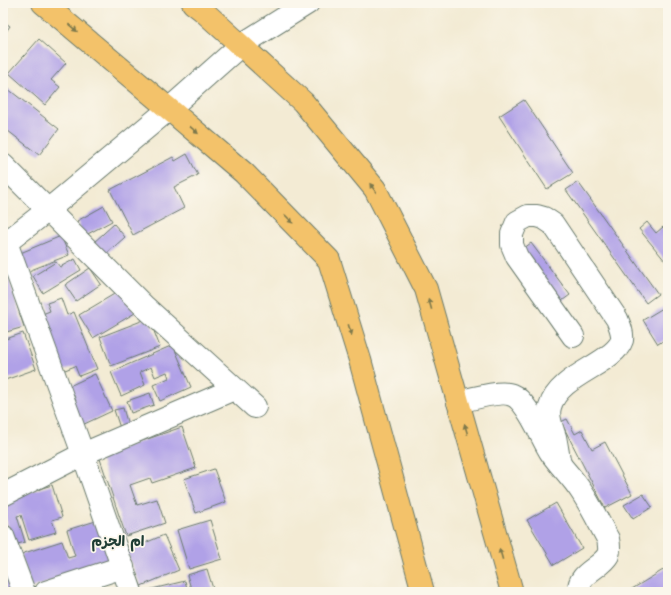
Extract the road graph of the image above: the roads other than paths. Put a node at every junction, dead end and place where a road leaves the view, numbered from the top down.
1 (44, 3) edge
2 (193, 3) edge
3 (308, 3) edge
4 (241, 46) junction
5 (169, 109) junction
6 (3, 165) edge
7 (48, 210) junction
8 (4, 243) edge
9 (573, 336) dead end
10 (234, 389) junction
11 (458, 402) junction
12 (255, 407) dead end
13 (83, 454) junction
14 (560, 464) junction
15 (3, 495) edge
16 (3, 536) edge
17 (123, 567) junction
18 (24, 592) edge
19 (46, 592) edge
20 (131, 592) edge
21 (423, 592) edge
22 (512, 592) edge
23 (579, 592) edge

1 -> 5 main road
2 - 4 main road
3 - 4 street
4 - 5 street
11 -> 4 main road
5 - 7 street
5 -> 21 main road
6 - 7 street
7 - 8 street
7 - 10 street
8 - 13 street
9 - 14 street
10 - 12 street
10 - 13 street
11 - 14 street
22 -> 11 main road
13 - 15 street
13 - 17 street
14 - 23 street
16 - 18 street
17 - 19 street
17 - 20 street

